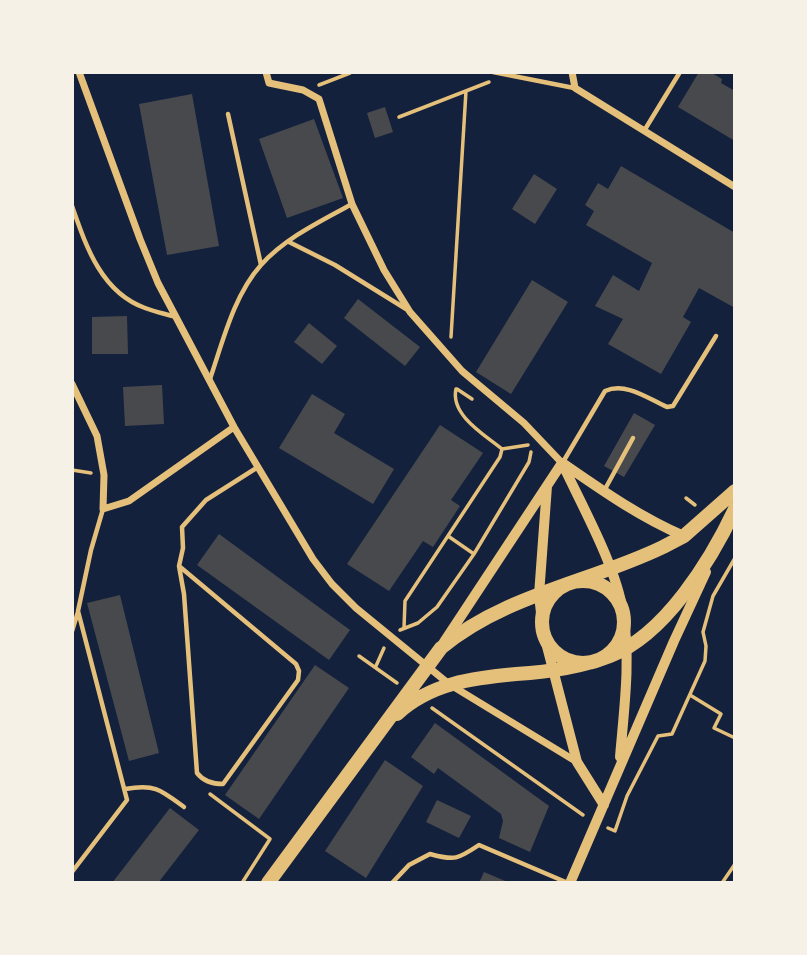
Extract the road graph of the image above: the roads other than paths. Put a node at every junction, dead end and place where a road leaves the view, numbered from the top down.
1 (79, 72) edge
2 (265, 72) edge
3 (493, 72) edge
4 (572, 72) edge
5 (680, 72) edge
6 (575, 88) junction
7 (229, 114) dead end
8 (644, 131) junction
9 (735, 187) edge
10 (352, 204) junction
11 (72, 206) edge
12 (289, 241) junction
13 (261, 265) junction
14 (410, 312) junction
15 (176, 317) junction
16 (716, 336) dead end
17 (210, 379) junction
18 (72, 384) edge
19 (234, 427) junction
20 (633, 438) dead end
21 (562, 463) junction
22 (259, 467) junction
23 (547, 486) junction
24 (603, 491) junction
25 (735, 492) edge
26 (103, 509) junction
27 (735, 509) edge
28 (684, 536) junction
29 (719, 544) junction
30 (179, 566) junction
31 (610, 569) junction
32 (575, 582) junction
33 (538, 595) junction
34 (78, 611) junction
35 (624, 613) junction
36 (72, 631) edge
37 (543, 631) junction
38 (440, 648) junction
39 (627, 648) junction
40 (592, 662) junction
41 (427, 664) junction
42 (554, 671) junction
43 (449, 684) junction
44 (370, 743) junction
45 (577, 762) junction
46 (620, 767) junction
47 (125, 789) junction
48 (604, 806) junction
49 (184, 807) dead end
50 (72, 872) edge
51 (268, 883) edge
52 (393, 883) edge
53 (569, 883) edge

1 - 15 street
2 - 10 street
3 - 6 lane
4 - 6 street
5 - 8 lane
6 - 8 street
7 - 13 lane
8 - 9 street
10 - 12 lane
10 - 14 street
11 - 15 lane
12 - 13 lane
12 - 14 lane
13 - 17 lane
14 - 21 street
15 - 17 street
16 - 21 lane
17 - 19 street
18 - 26 street
19 - 22 street
19 - 26 street
20 - 24 lane
21 - 23 street
21 - 24 street
21 - 31 street
22 - 30 lane
22 - 41 street
23 - 33 street
23 - 38 street
24 - 28 street
25 - 28 main road
26 - 34 lane
27 - 29 main road
28 - 31 main road
29 - 39 main road
29 - 46 street
30 - 30 lane
31 - 32 main road
31 - 35 street
32 - 33 main road
32 - 35 main road
32 - 37 main road
33 - 37 street
33 - 38 main road
34 - 36 lane
34 - 47 lane
35 - 39 street
35 - 40 main road
37 - 40 main road
37 - 42 street
38 - 41 main road
39 - 40 main road
39 - 46 street
40 - 42 main road
41 - 43 street
41 - 44 main road
42 - 43 main road
42 - 45 street
43 - 44 main road
43 - 45 street
44 - 51 main road
45 - 48 street
46 - 48 street
47 - 49 lane
47 - 50 lane
48 - 53 street
52 - 53 lane

